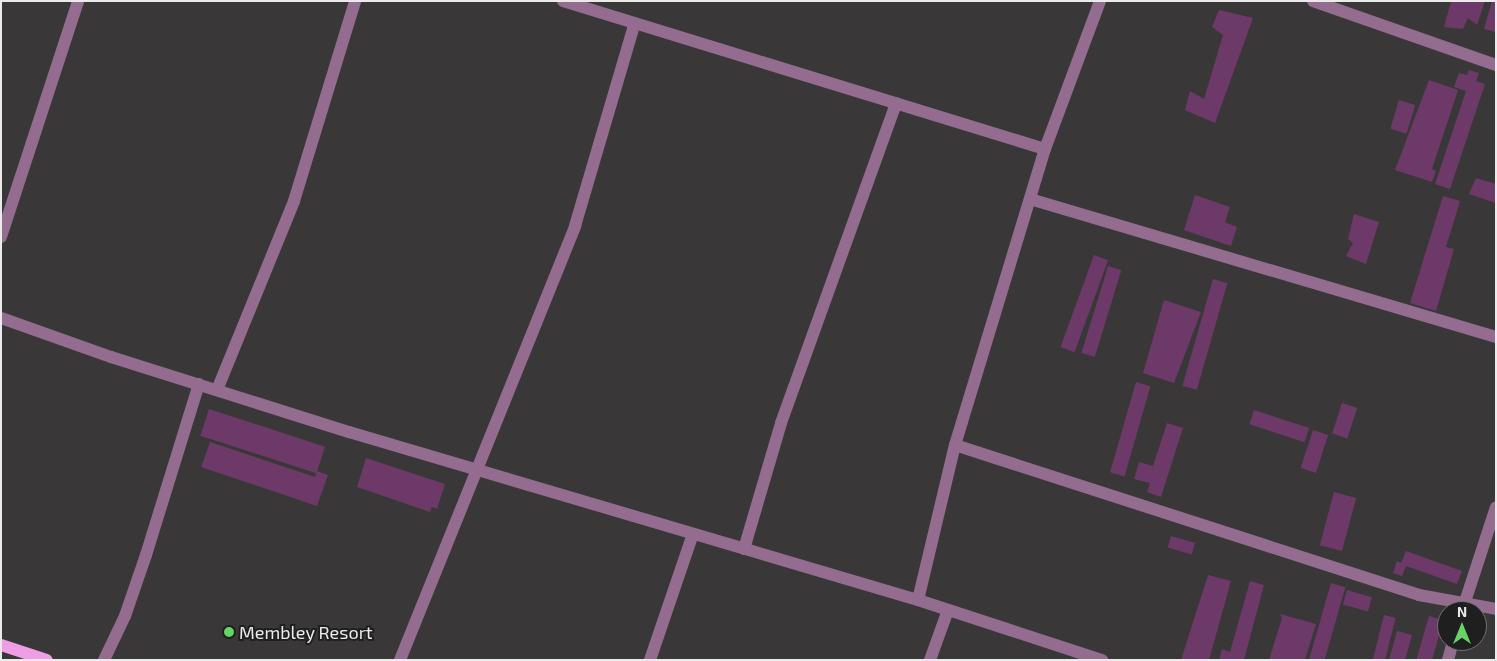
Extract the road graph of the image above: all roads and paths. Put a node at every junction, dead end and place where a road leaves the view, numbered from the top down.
1 (78, 1) edge
2 (356, 1) edge
3 (563, 1) edge
4 (1100, 1) edge
5 (1313, 1) edge
6 (634, 25) junction
7 (1496, 65) edge
8 (896, 103) junction
9 (1045, 149) junction
10 (1030, 200) junction
11 (1, 237) edge
12 (1, 318) edge
13 (1496, 337) edge
14 (199, 384) junction
15 (217, 390) junction
16 (955, 445) junction
17 (475, 468) junction
18 (1496, 507) edge
19 (693, 534) junction
20 (744, 549) junction
21 (918, 600) junction
22 (1439, 601) edge
23 (1464, 601) edge
24 (948, 610) junction
25 (1, 645) edge
26 (47, 660) edge
27 (104, 660) edge
28 (400, 660) edge
29 (650, 660) edge
30 (930, 660) edge
31 (1102, 660) edge

1 - 11 street
2 - 15 street
3 - 6 street
4 - 9 street
5 - 7 street
6 - 8 street
6 - 17 street
8 - 9 street
8 - 20 street
9 - 10 street
10 - 13 street
10 - 16 street
12 - 14 street
14 - 15 street
14 - 27 street
15 - 17 street
16 - 21 street
16 - 22 street
17 - 19 street
17 - 28 street
18 - 23 street
19 - 20 street
19 - 29 street
20 - 21 street
21 - 24 street
24 - 30 street
24 - 31 street
25 - 26 main road

